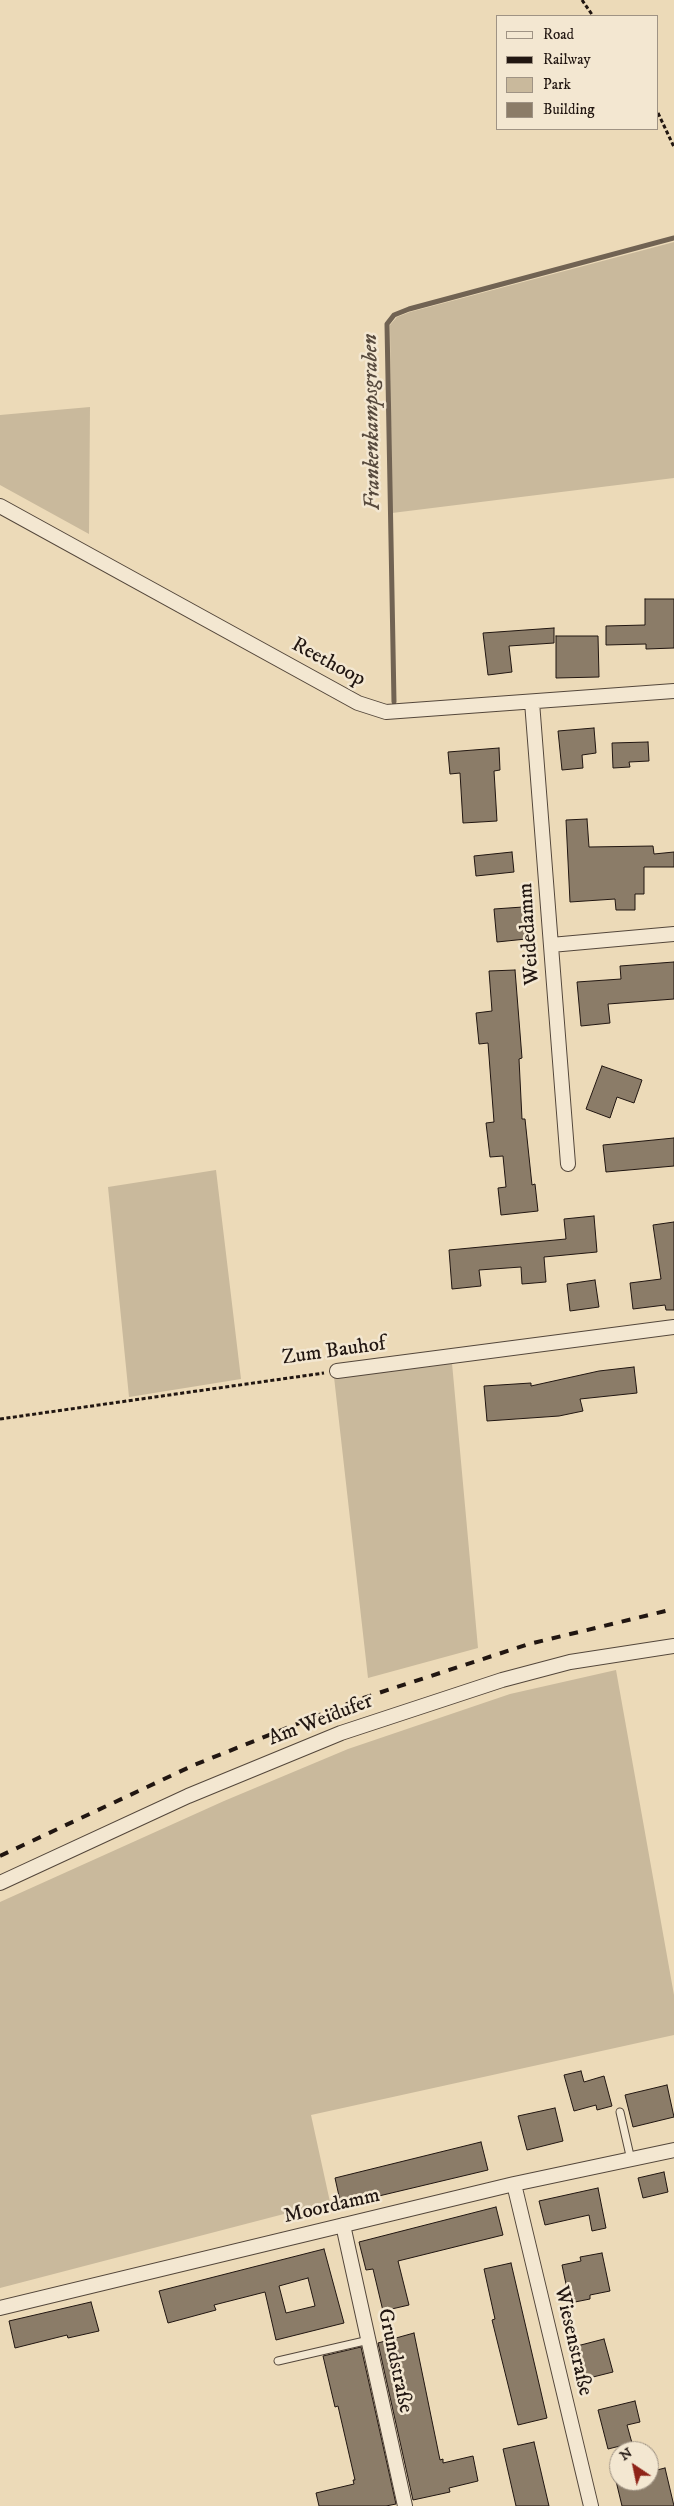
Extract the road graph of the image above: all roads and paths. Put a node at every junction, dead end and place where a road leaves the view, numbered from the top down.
1 (582, 0) edge
2 (593, 15) edge
3 (659, 115) edge
4 (674, 147) edge
5 (0, 506) edge
6 (674, 691) edge
7 (532, 702) junction
8 (674, 934) edge
9 (551, 945) junction
10 (568, 1164) dead end
11 (674, 1328) edge
12 (337, 1371) joint
13 (0, 1419) edge
14 (674, 1646) edge
15 (0, 1883) edge
16 (620, 2112) dead end
17 (674, 2150) edge
18 (631, 2160) junction
19 (514, 2184) junction
20 (343, 2225) junction
21 (0, 2308) edge
22 (369, 2340) junction
23 (278, 2361) dead end
24 (405, 2506) edge
25 (591, 2506) edge

1 - 2 path
3 - 4 path
5 - 7 street, Reethoop
6 - 7 street, Reethoop
7 - 9 street, Weidedamm
8 - 9 street
9 - 10 street, Weidedamm
11 - 12 street, Zum Bauhof
12 - 13 path, Zum Bauhof
14 - 15 street, Am Weidufer
16 - 18 lane
17 - 18 street, Moordamm
18 - 19 street, Moordamm
19 - 20 street, Moordamm
19 - 25 street, Wiesenstraße
20 - 21 street, Moordamm
20 - 22 street, Grundstraße
22 - 23 lane
22 - 24 street, Grundstraße

